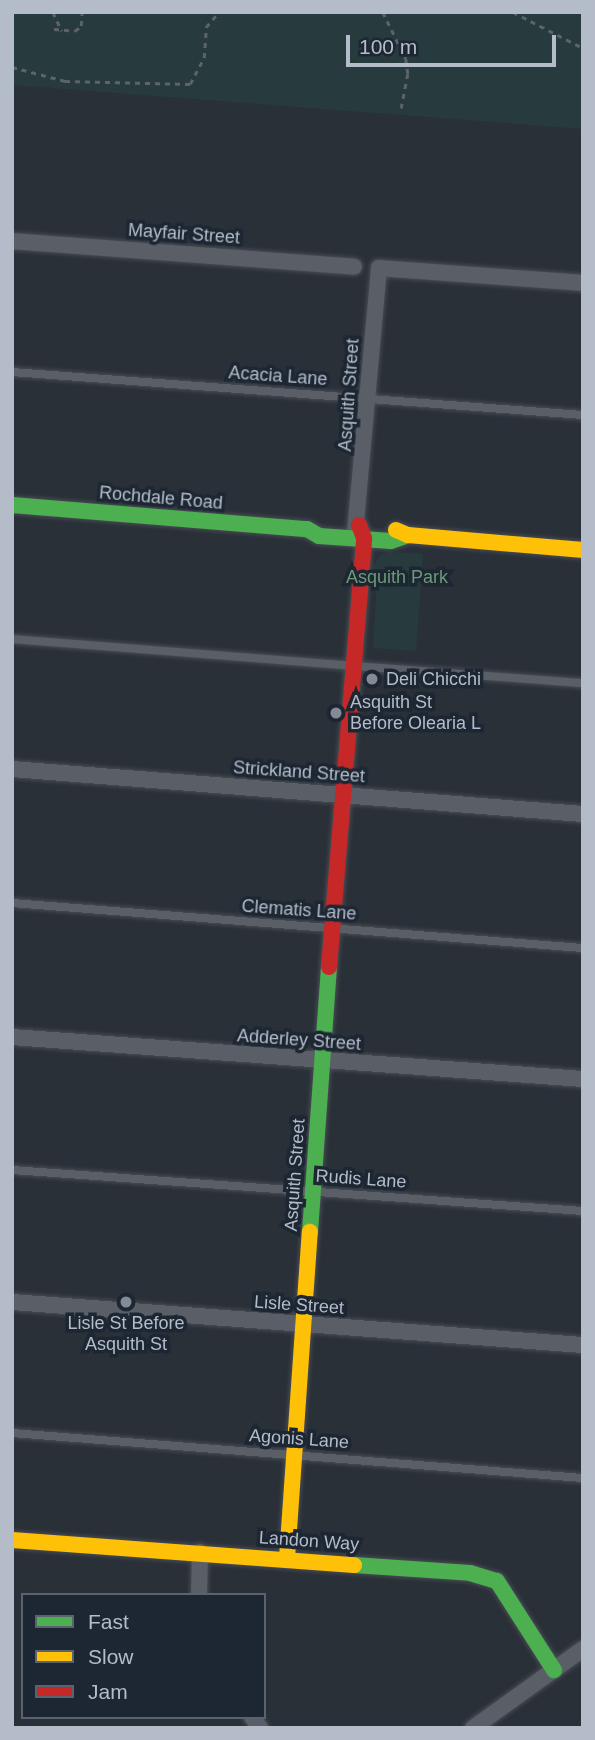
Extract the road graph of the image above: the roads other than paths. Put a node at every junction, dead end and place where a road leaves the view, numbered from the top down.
1 (12, 241) edge
2 (354, 267) dead end
3 (583, 283) edge
4 (12, 372) edge
5 (368, 398) junction
6 (583, 415) edge
7 (12, 505) edge
8 (358, 534) junction
9 (583, 550) edge
10 (12, 639) edge
11 (350, 665) junction
12 (583, 683) edge
13 (12, 769) edge
14 (341, 795) junction
15 (583, 814) edge
16 (12, 903) edge
17 (331, 929) junction
18 (583, 948) edge
19 (12, 1037) edge
20 (321, 1061) junction
21 (583, 1079) edge
22 (12, 1170) edge
23 (313, 1192) junction
24 (583, 1211) edge
25 (12, 1302) edge
26 (305, 1325) junction
27 (583, 1345) edge
28 (12, 1433) edge
29 (294, 1454) junction
30 (583, 1478) edge
31 (12, 1540) edge
32 (201, 1552) junction
33 (287, 1558) junction
34 (199, 1593) edge
35 (583, 1649) edge
36 (554, 1670) junction
37 (473, 1728) edge

1 - 2 street, Mayfair Street
3 - 5 street, Asquith Street
4 - 5 lane, Acacia Lane
5 - 6 lane, Acacia Lane
5 - 8 street, Asquith Street
7 - 8 street, Rochdale Road
8 - 9 street, Rochdale Road
8 - 11 street, Asquith Street
10 - 11 lane
11 - 12 lane
11 - 14 street, Asquith Street
13 - 14 street, Strickland Street
14 - 15 street, Strickland Street
14 - 17 street, Asquith Street
16 - 17 lane, Clematis Lane
17 - 18 lane, Clematis Lane
17 - 20 street, Asquith Street
19 - 20 street, Adderley Street
20 - 21 street, Adderley Street
20 - 23 street, Asquith Street
22 - 23 lane, Rudis Lane
23 - 24 lane, Rudis Lane
23 - 26 street, Asquith Street
25 - 26 street, Lisle Street
26 - 27 street, Lisle Street
26 - 29 street, Asquith Street
28 - 29 lane, Agonis Lane
29 - 30 lane, Agonis Lane
29 - 33 street, Asquith Street
31 - 32 street, Landon Way
32 - 33 street, Landon Way
32 - 34 street
33 - 36 street, Landon Way
35 - 36 street
36 - 37 street

